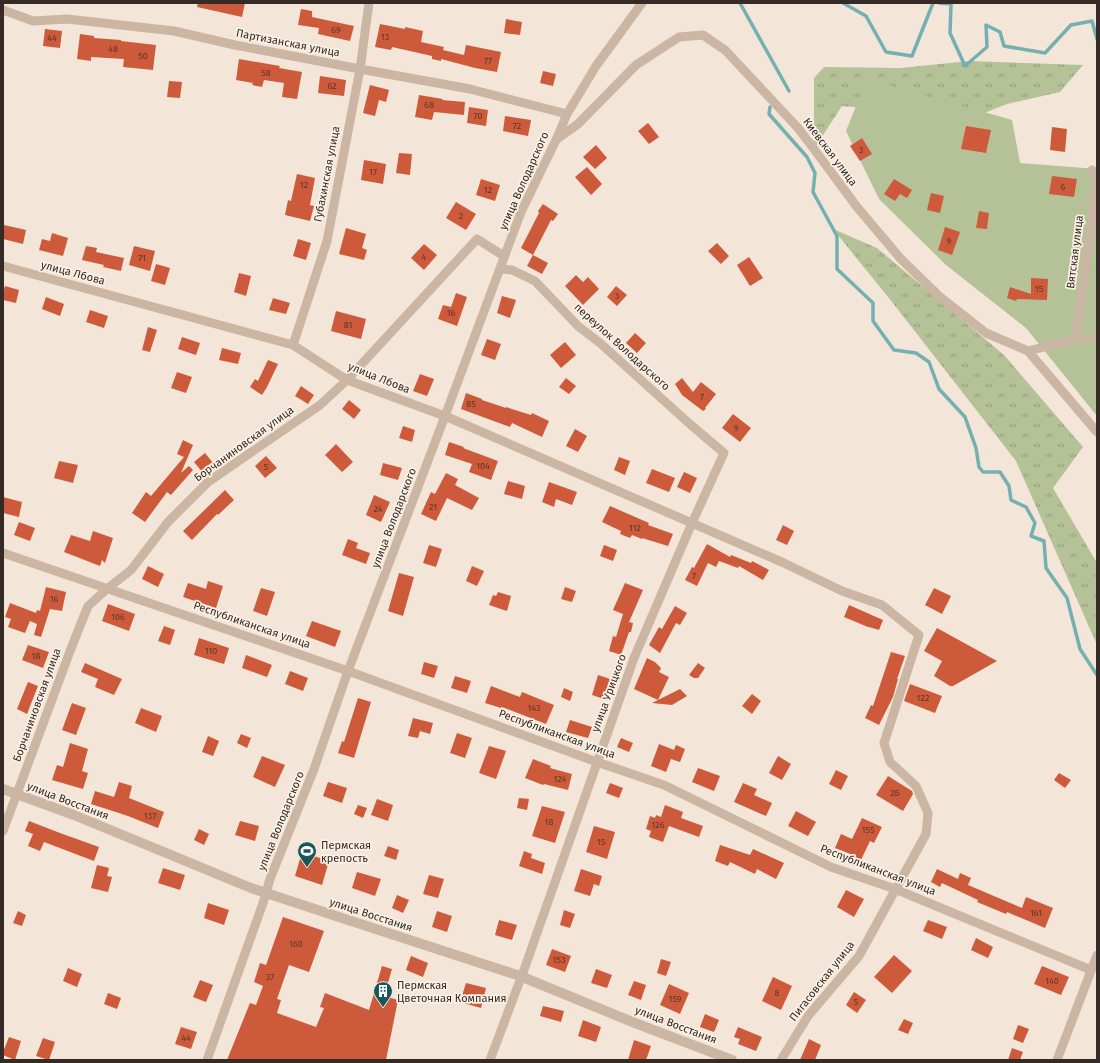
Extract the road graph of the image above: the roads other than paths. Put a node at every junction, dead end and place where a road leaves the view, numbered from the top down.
1 (369, 3) edge
2 (642, 3) edge
3 (3, 10) edge
4 (360, 69) junction
5 (567, 114) junction
6 (556, 140) junction
7 (1092, 170) dead end
8 (504, 256) junction
9 (3, 266) edge
10 (500, 269) junction
11 (1097, 338) edge
12 (1076, 339) junction
13 (293, 345) junction
14 (1028, 351) junction
15 (346, 380) junction
16 (445, 416) junction
17 (1097, 432) edge
18 (724, 453) joint
19 (692, 523) junction
20 (3, 553) edge
21 (108, 588) junction
22 (919, 635) joint
23 (348, 670) junction
24 (597, 762) junction
25 (3, 789) edge
26 (17, 794) junction
27 (3, 831) edge
28 (895, 889) junction
29 (266, 893) junction
30 (1097, 955) edge
31 (1091, 970) junction
32 (520, 976) junction
33 (207, 1060) edge
34 (490, 1060) edge
35 (732, 1060) edge
36 (781, 1060) edge
37 (1057, 1060) edge

1 - 4 street, Губахинская улица
2 - 5 street, улица Володарского
3 - 4 street, Партизанская улица
4 - 5 street, Партизанская улица
4 - 13 street, Губахинская улица
5 - 6 street, улица Володарского
6 - 8 street, улица Володарского
6 - 14 street, Киевская улица
7 - 12 street, Вятская улица
8 - 10 street, улица Володарского
8 - 15 street, Борчаниновская улица
9 - 13 street, улица Лбова
10 - 16 street, улица Володарского
10 - 18 street, переулок Володарского
11 - 12 street
12 - 14 street
13 - 15 street, улица Лбова
14 - 17 street
15 - 16 street, улица Лбова
15 - 21 street, Борчаниновская улица
16 - 19 street, улица Лбова
16 - 23 street, улица Володарского
18 - 19 street, улица Урицкого
19 - 22 street, улица Лбова
19 - 24 street, улица Урицкого
20 - 21 street, Республиканская улица
21 - 23 street, Республиканская улица
21 - 26 street, Борчаниновская улица
22 - 28 street, Пигасовская улица
23 - 24 street, Республиканская улица
23 - 29 street, улица Володарского
24 - 28 street, Республиканская улица
24 - 32 street, улица Урицкого
25 - 26 street, улица Восстания
26 - 27 street, Борчаниновская улица
26 - 29 street, улица Восстания
28 - 31 street, Республиканская улица
28 - 36 street, Пигасовская улица
29 - 32 street, улица Восстания
29 - 33 street, улица Володарского
30 - 31 street
31 - 37 street
32 - 34 street, улица Урицкого
32 - 35 street, улица Восстания

